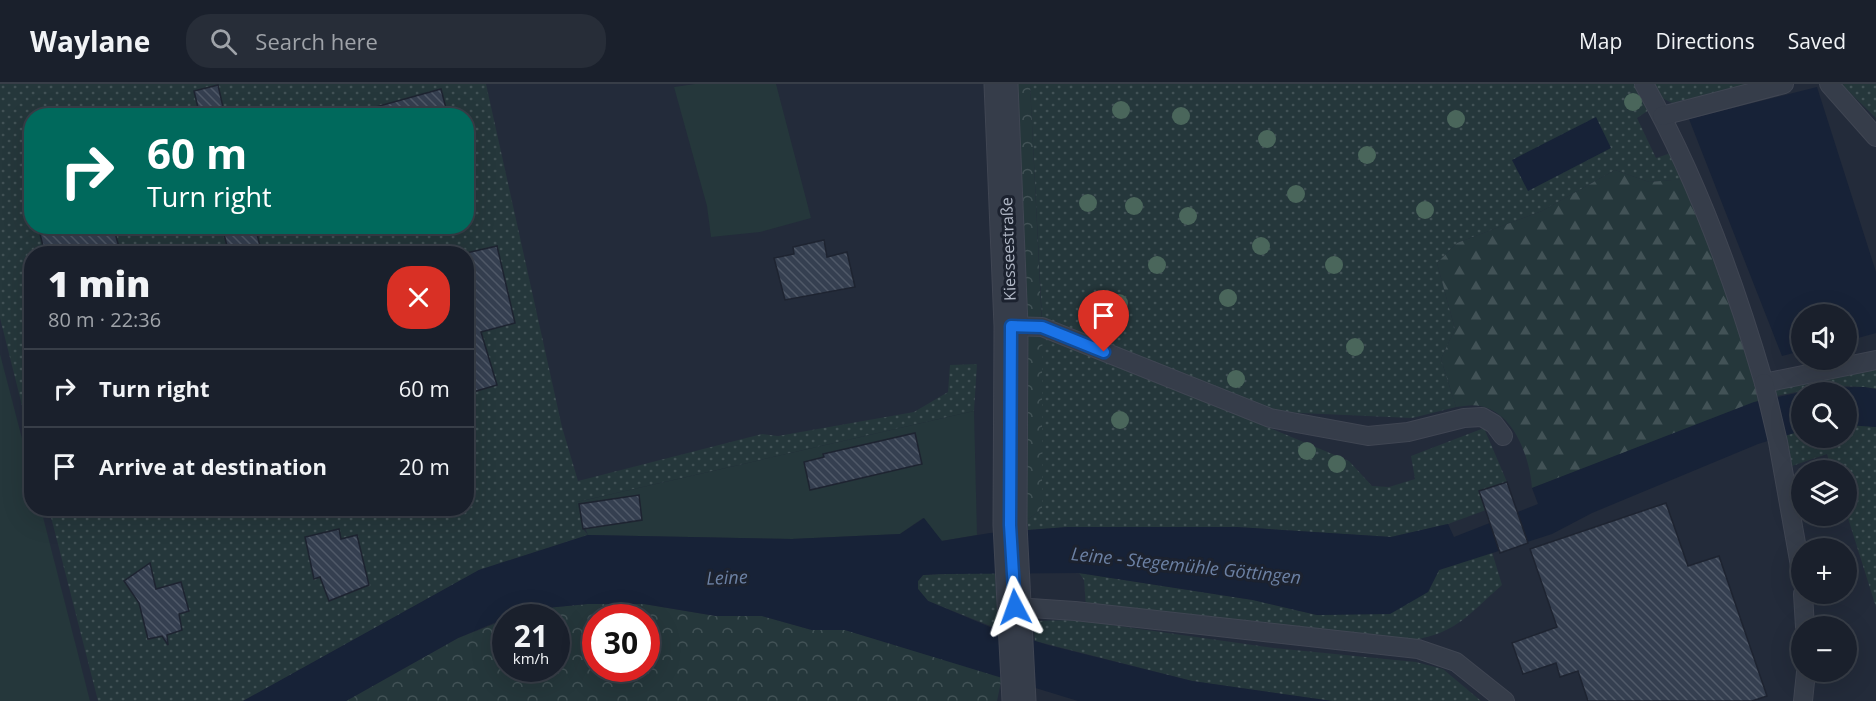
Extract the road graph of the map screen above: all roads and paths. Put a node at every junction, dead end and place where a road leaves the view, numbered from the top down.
1 (1001, 84) edge
2 (1644, 84) edge
3 (1784, 84) edge
4 (1829, 84) edge
5 (1662, 116) junction
6 (1876, 137) edge
7 (1011, 326) junction
8 (1876, 360) edge
9 (1766, 390) junction
10 (1503, 435) dead end
11 (1795, 538) edge
12 (1014, 605) junction
13 (1805, 682) edge
14 (1019, 698) edge
15 (1505, 701) edge
16 (1803, 701) edge

1 - 7 street, Kiesseestraße
2 - 5 lane
3 - 5 lane
4 - 6 lane
5 - 9 lane
7 - 10 lane
7 - 12 street, Kiesseestraße
8 - 9 lane
9 - 11 lane
12 - 14 street, Kiesseestraße
12 - 15 lane
13 - 16 lane

